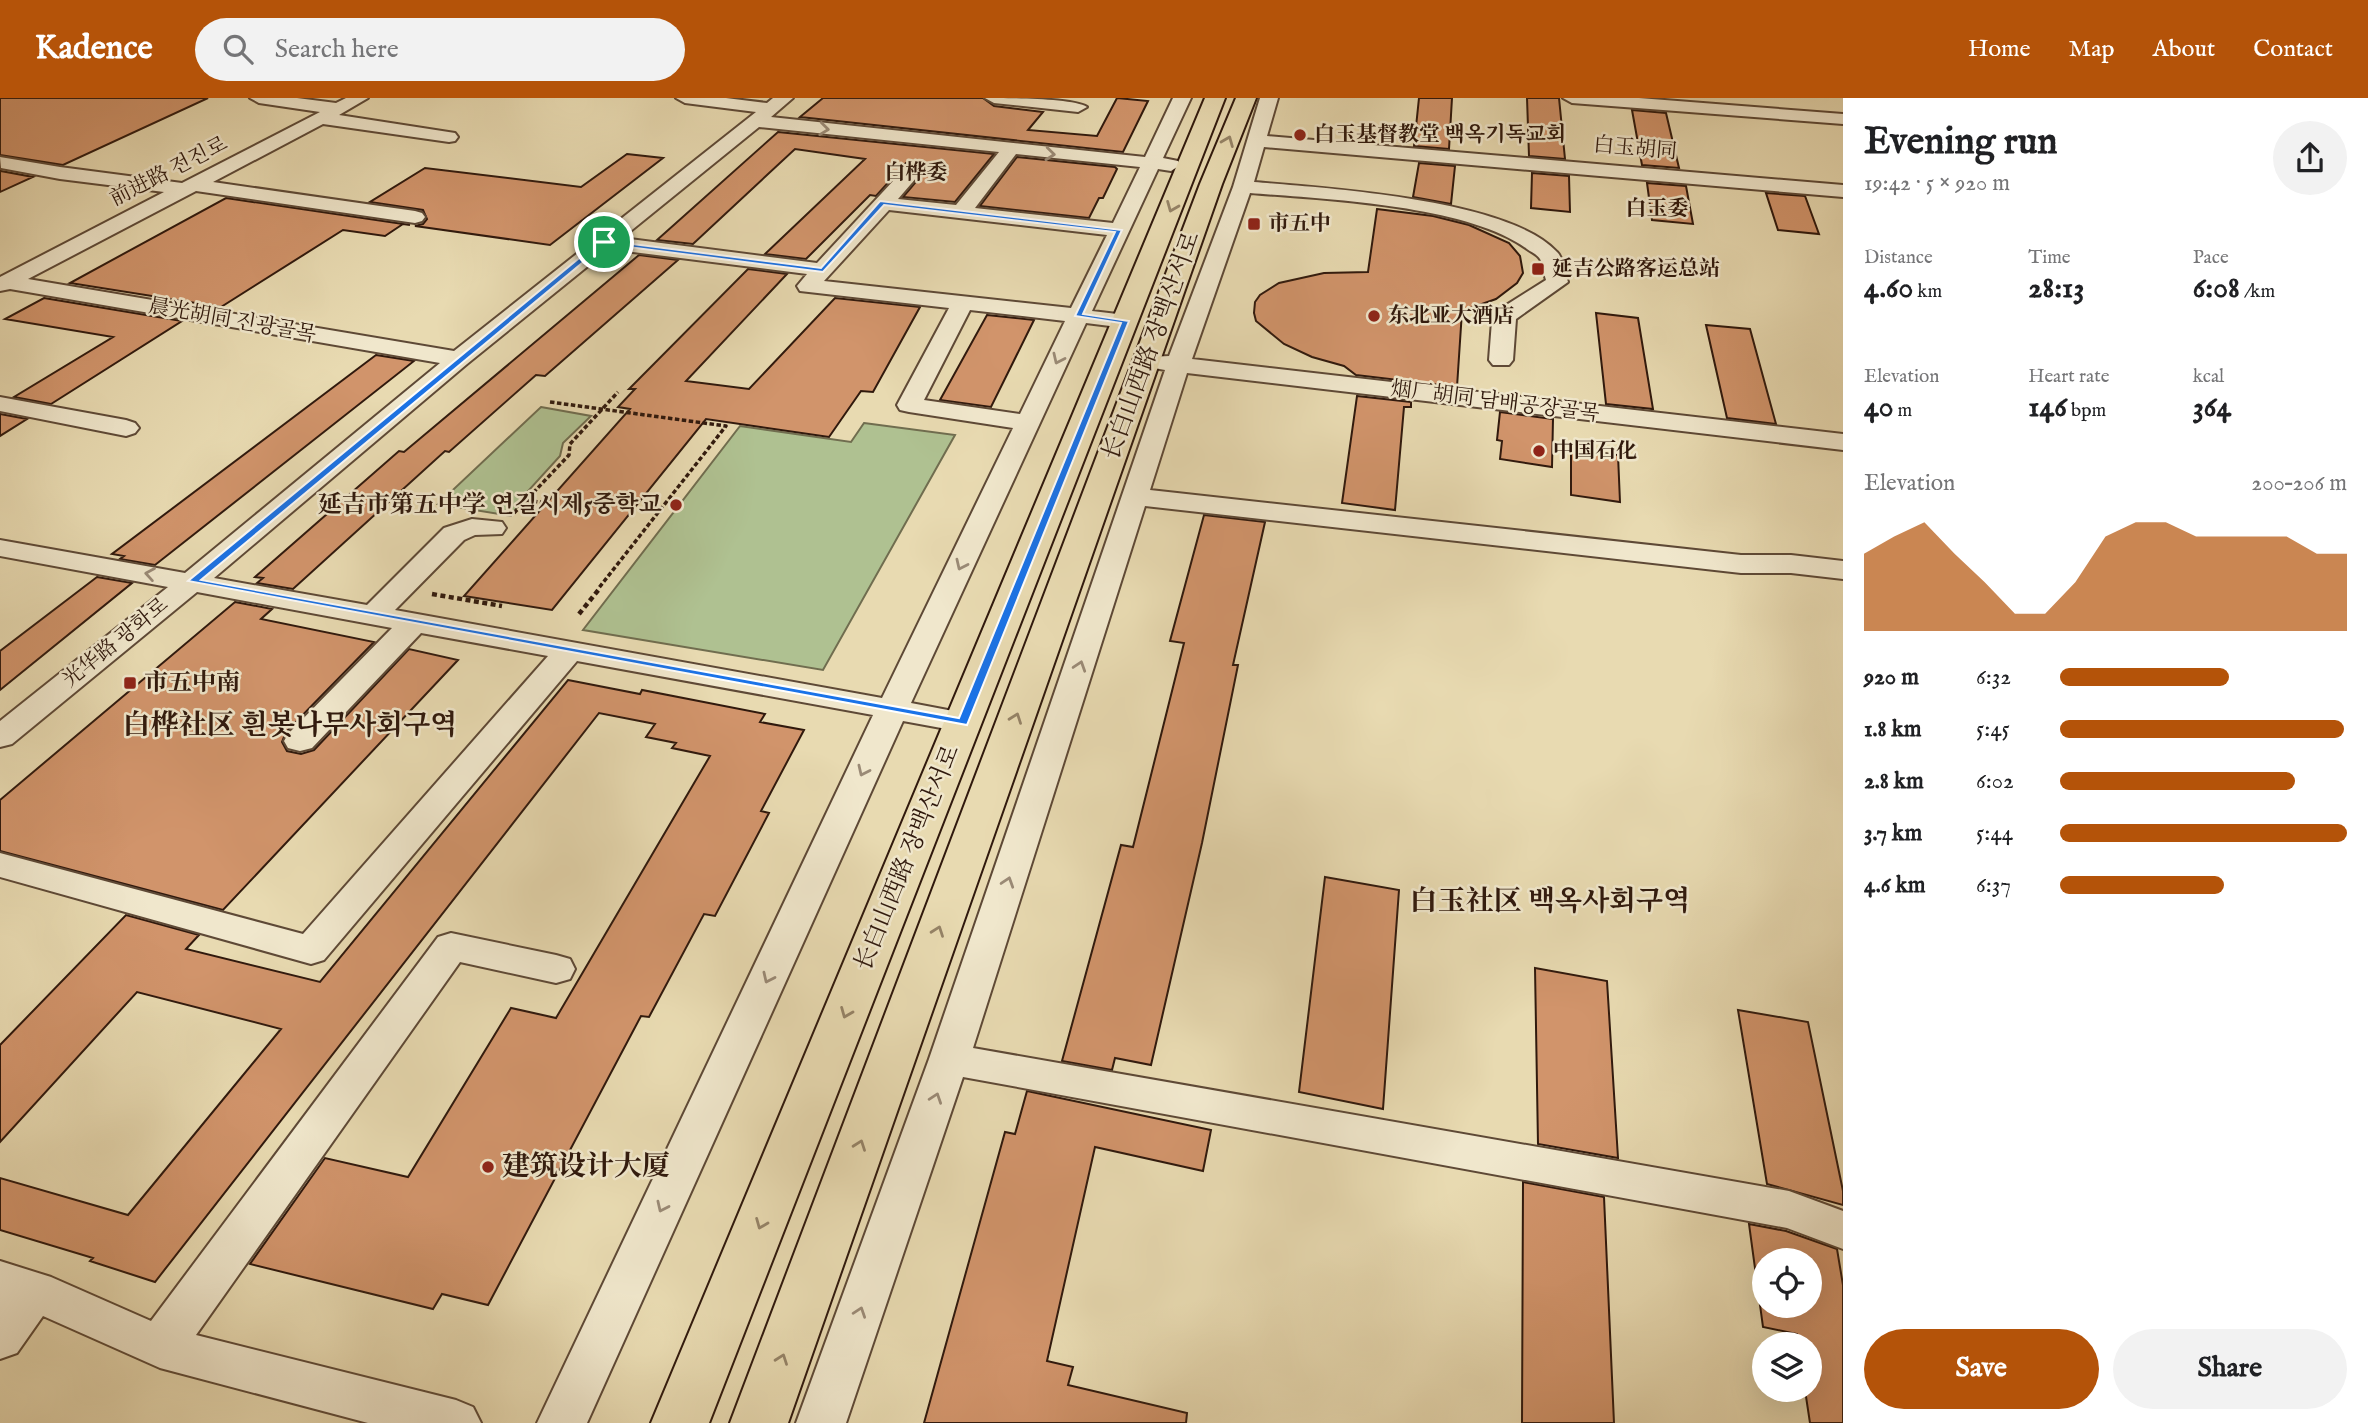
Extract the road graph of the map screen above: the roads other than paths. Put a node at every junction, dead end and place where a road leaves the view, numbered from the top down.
1 (259, 98) edge
2 (359, 98) edge
3 (685, 98) edge
4 (994, 98) edge
5 (1182, 98) edge
6 (1215, 98) edge
7 (1246, 98) edge
8 (1269, 98) edge
9 (1572, 98) edge
10 (1078, 107) dead end
11 (338, 109) junction
12 (771, 109) edge
13 (321, 118) junction
14 (1843, 119) edge
15 (449, 137) dead end
16 (1255, 141) junction
17 (1010, 150) junction
18 (1, 162) edge
19 (1152, 164) junction
20 (914, 170) dead end
21 (1214, 180) junction
22 (191, 187) junction
23 (1843, 191) edge
24 (883, 203) junction
25 (961, 212) junction
26 (415, 217) dead end
27 (1119, 230) junction
28 (604, 242) junction
29 (823, 270) junction
30 (3, 284) edge
31 (962, 303) junction
32 (1079, 316) junction
33 (1126, 321) junction
34 (458, 359) junction
35 (1501, 360) dead end
36 (1162, 363) junction
37 (0, 404) edge
38 (1028, 423) junction
39 (126, 428) dead end
40 (1843, 442) edge
41 (1136, 497) junction
42 (500, 523) road end
43 (0, 548) edge
44 (1843, 570) edge
45 (193, 581) junction
46 (374, 615) junction
47 (415, 622) junction
48 (570, 650) junction
49 (892, 709) junction
50 (963, 722) junction
51 (0, 737) edge
52 (300, 741) dead end
53 (0, 865) edge
54 (556, 968) dead end
55 (949, 1059) junction
56 (1843, 1230) edge
57 (18, 1286) edge
58 (0, 1338) edge
59 (160, 1347) junction
60 (456, 1423) edge
61 (562, 1423) edge
62 (680, 1423) edge
63 (759, 1423) edge
64 (821, 1423) edge

1 - 11 street
2 - 11 street, 前进路 전진로
3 - 12 street
4 - 10 street
5 - 19 street
6 - 21 main road, 长白山西路 장백산서로
21 -> 7 main road, 长白山西路 장백산서로
8 - 16 street
9 - 14 street
11 - 13 street, 前进路 전진로
12 -> 17 street
12 - 28 street, 光华路 광화로
13 - 15 street
13 - 22 street, 前进路 전진로
16 - 21 street
16 - 23 street, 白玉胡同
17 -> 19 street
17 - 25 street
18 - 22 street
19 - 21 street
19 - 27 street
20 - 24 street
21 -> 33 main road, 长白山西路 장백산서로
21 - 35 street
21 - 36 main road, 长白山西路 장백산서로
22 - 26 street
22 - 30 street, 前进路 전진로
24 - 25 street
24 - 29 street
25 - 27 street
27 - 32 street
28 - 29 street
28 - 34 street, 光华路 광화로
29 - 31 street
30 - 34 street, 晨光胡同 진광골목
31 - 32 street
31 - 38 street
32 - 33 street
32 -> 38 street
33 - 50 main road, 长白山西路 장백산서로
34 - 45 street, 光华路 광화로
36 - 40 street, 烟厂胡同 담배공장골목
36 - 41 street
63 -> 36 main road, 长白山西路 장백산서로
37 - 39 street
38 -> 49 street
41 - 44 street
55 -> 41 street
42 - 46 street
45 -> 43 street
45 - 46 street
45 - 51 street, 光华路 광화로
46 - 47 street
47 - 48 street
47 - 52 street
48 - 49 street
48 - 53 street
49 - 50 street
49 -> 61 street
50 -> 62 main road, 长白山西路 장백산서로
54 - 59 street
55 - 56 street
64 -> 55 street
57 - 58 street
57 - 59 street
59 - 60 street

